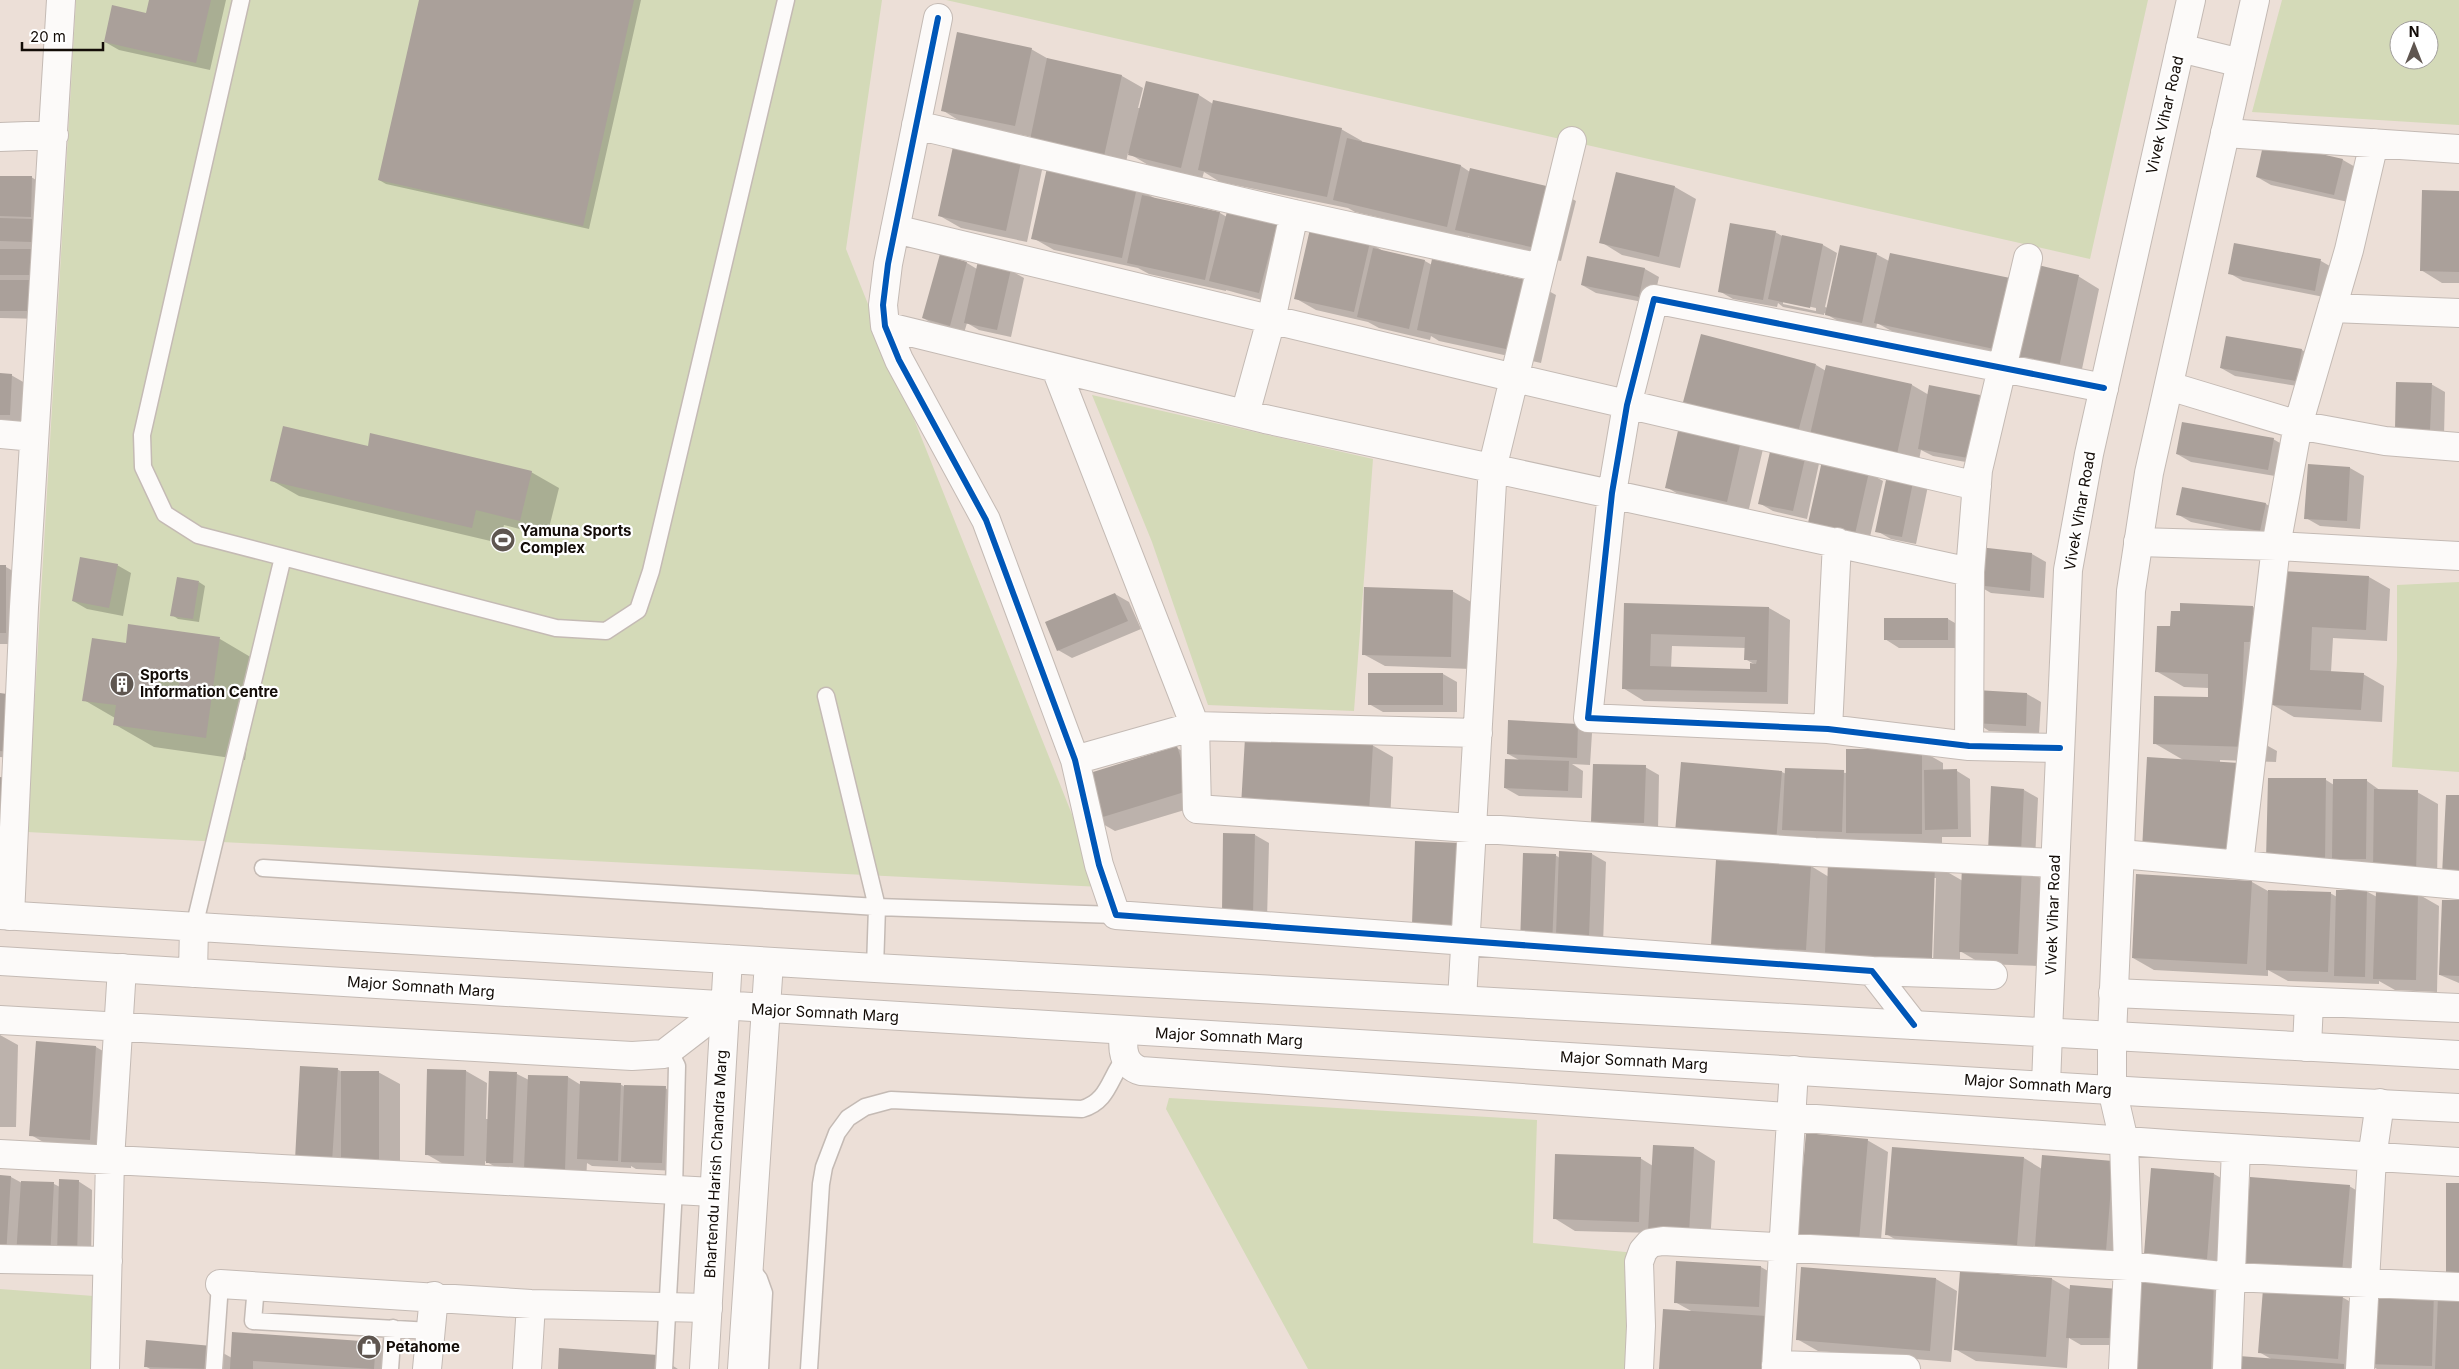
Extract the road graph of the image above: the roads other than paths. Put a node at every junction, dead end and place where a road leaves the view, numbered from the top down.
1 (61, 0) edge
2 (242, 0) edge
3 (786, 0) edge
4 (2191, 0) edge
5 (2255, 0) edge
6 (938, 18) dead end
7 (2180, 48) junction
8 (2241, 63) junction
9 (916, 125) junction
10 (2225, 133) junction
11 (54, 135) junction
12 (0, 137) edge
13 (1572, 140) dead end
14 (2374, 143) junction
15 (2459, 149) edge
16 (1294, 214) junction
17 (896, 228) junction
18 (2028, 258) dead end
19 (1541, 268) junction
20 (2332, 308) junction
21 (2459, 312) edge
22 (1271, 320) junction
23 (885, 326) junction
24 (2003, 368) junction
25 (1056, 369) junction
26 (1514, 378) junction
27 (2169, 386) junction
28 (2104, 388) junction
29 (1627, 405) junction
30 (1245, 414) junction
31 (2298, 425) junction
32 (0, 434) edge
33 (34, 437) junction
34 (2459, 447) edge
35 (1493, 468) junction
36 (1977, 486) junction
37 (1612, 493) junction
38 (1837, 542) junction
39 (2138, 542) junction
40 (2276, 546) junction
41 (2459, 556) edge
42 (283, 557) junction
43 (1970, 572) junction
44 (11, 653) edge
45 (826, 696) dead end
46 (1195, 726) junction
47 (1828, 729) junction
48 (1478, 733) junction
49 (1969, 746) junction
50 (2060, 748) junction
51 (1075, 760) junction
52 (1472, 828) junction
53 (7, 854) edge
54 (2121, 854) junction
55 (2055, 863) junction
56 (2239, 864) junction
57 (263, 868) dead end
58 (2459, 885) edge
59 (877, 907) junction
60 (1116, 915) junction
61 (5, 916) edge
62 (194, 927) junction
63 (1466, 941) junction
64 (728, 959) junction
65 (0, 961) edge
66 (769, 962) junction
67 (122, 968) junction
68 (875, 968) junction
69 (1872, 971) junction
70 (193, 972) junction
71 (1993, 975) dead end
72 (2113, 993) junction
73 (1462, 1000) junction
74 (2309, 1002) junction
75 (725, 1006) junction
76 (2459, 1008) edge
77 (766, 1009) junction
78 (0, 1020) edge
79 (1914, 1025) junction
80 (118, 1027) junction
81 (1124, 1031) junction
82 (2048, 1032) junction
83 (2112, 1036) junction
84 (2307, 1047) junction
85 (669, 1050) junction
86 (2459, 1056) edge
87 (1125, 1058) junction
88 (1794, 1070) junction
89 (2046, 1085) junction
90 (2112, 1089) junction
91 (2380, 1103) junction
92 (2459, 1108) edge
93 (1789, 1118) junction
94 (2124, 1141) junction
95 (2236, 1149) junction
96 (0, 1154) edge
97 (2372, 1158) junction
98 (110, 1160) junction
99 (2459, 1162) edge
100 (674, 1189) junction
101 (713, 1192) junction
102 (1782, 1247) junction
103 (0, 1258) edge
104 (108, 1261) junction
105 (749, 1266) junction
106 (2128, 1266) junction
107 (2231, 1277) junction
108 (2365, 1283) junction
109 (220, 1284) joint
110 (256, 1286) junction
111 (2459, 1287) edge
112 (434, 1296) junction
113 (531, 1304) junction
114 (668, 1307) junction
115 (708, 1308) junction
116 (393, 1328) junction
117 (431, 1331) junction
118 (1776, 1367) edge
119 (105, 1369) edge
120 (214, 1369) edge
121 (390, 1369) edge
122 (427, 1369) edge
123 (527, 1369) edge
124 (664, 1369) edge
125 (704, 1369) edge
126 (742, 1369) edge
127 (760, 1369) edge
128 (809, 1369) edge
129 (1639, 1369) edge
130 (1906, 1369) edge
131 (2123, 1369) edge
132 (2227, 1369) edge
133 (2360, 1369) edge

1 - 11 street
2 - 42 lane
3 - 42 lane
4 - 7 street, Vivek Vihar Road
5 - 8 street
6 - 9 street
7 - 8 street
7 - 28 street, Vivek Vihar Road
8 - 10 street
9 - 16 street
9 - 17 street
10 - 14 street
10 - 27 street
11 - 12 street
11 - 33 street
13 - 19 street
14 - 15 street
14 - 20 street
16 - 19 street
16 - 22 street
17 - 22 street
17 - 23 street
18 - 24 street
19 - 26 street
20 - 21 street
20 - 31 street
22 - 26 street
22 - 30 street
23 - 25 street
23 - 51 street
24 - 28 street
24 - 29 street
24 - 36 street
25 - 30 street
25 - 46 street
26 - 29 street
26 - 35 street
27 - 31 street
27 - 39 street
28 - 50 street, Vivek Vihar Road
29 - 36 street
29 - 37 street
30 - 35 street
31 - 34 street
31 - 40 street
32 - 33 street
33 - 44 street
35 - 37 street
35 - 48 street
36 - 43 street
37 - 38 street
37 - 47 street
38 - 43 street
38 - 47 street
39 - 40 street
39 - 54 street
40 - 41 street
40 - 56 street
42 - 62 lane
43 - 49 street
44 - 53 street
45 - 59 lane
46 - 48 street
46 - 51 street
46 - 52 street
47 - 49 street
48 - 52 street
49 - 50 street
50 - 55 street, Vivek Vihar Road
51 - 60 street
52 - 55 street
52 - 63 street
53 - 61 street
54 - 56 street
54 - 72 street
55 - 82 street, Vivek Vihar Road
56 - 58 street
57 - 59 lane
59 - 60 lane
59 - 68 lane
60 - 63 street
61 - 62 street
62 - 64 street
62 - 70 street
63 - 69 street
63 - 73 street
64 - 66 street
64 - 75 street, Bhartendu Harish Chandra Marg
65 - 67 street, Major Somnath Marg
66 - 68 street
66 - 77 street
67 - 70 street, Major Somnath Marg
67 - 80 street
68 - 73 street
69 - 71 street
69 - 79 street
70 - 75 street, Major Somnath Marg
72 - 74 street
72 - 83 street
73 - 79 street
74 - 76 street
74 - 84 street
75 - 77 street, Major Somnath Marg
75 - 85 street
75 - 101 street, Bhartendu Harish Chandra Marg
77 - 81 street, Major Somnath Marg
77 - 105 street
78 - 80 street
79 - 82 street
80 - 85 street
80 - 98 street
81 - 87 street
81 - 88 street, Major Somnath Marg
82 - 83 street
82 - 89 street, Vivek Vihar Road
83 - 84 street
83 - 90 street
84 - 86 street
85 - 100 lane
87 - 93 street
87 - 128 lane
88 - 89 street, Major Somnath Marg
88 - 93 street
89 - 90 street, Major Somnath Marg
90 - 91 street, Major Somnath Marg
90 - 94 street
91 - 92 street, Major Somnath Marg
91 - 97 street
93 - 94 street
93 - 102 street
94 - 95 street
94 - 106 street
95 - 97 street
95 - 107 street
96 - 98 street
97 - 99 street
97 - 108 street
98 - 100 street
98 - 104 street
100 - 101 street
100 - 114 lane
101 - 115 street, Bhartendu Harish Chandra Marg
102 - 106 street
102 - 118 street
102 - 129 street
103 - 104 street
104 - 119 street
105 - 126 street
105 - 127 lane
106 - 107 street
106 - 131 street
107 - 108 street
107 - 132 street
108 - 111 street
108 - 133 street
109 - 110 street
109 - 120 lane
110 - 112 street
110 - 116 lane
112 - 113 street
112 - 117 street
113 - 114 street
113 - 123 street
114 - 115 street
114 - 124 lane
115 - 125 street, Bhartendu Harish Chandra Marg
116 - 117 lane
116 - 121 lane
117 - 122 street
118 - 130 street

